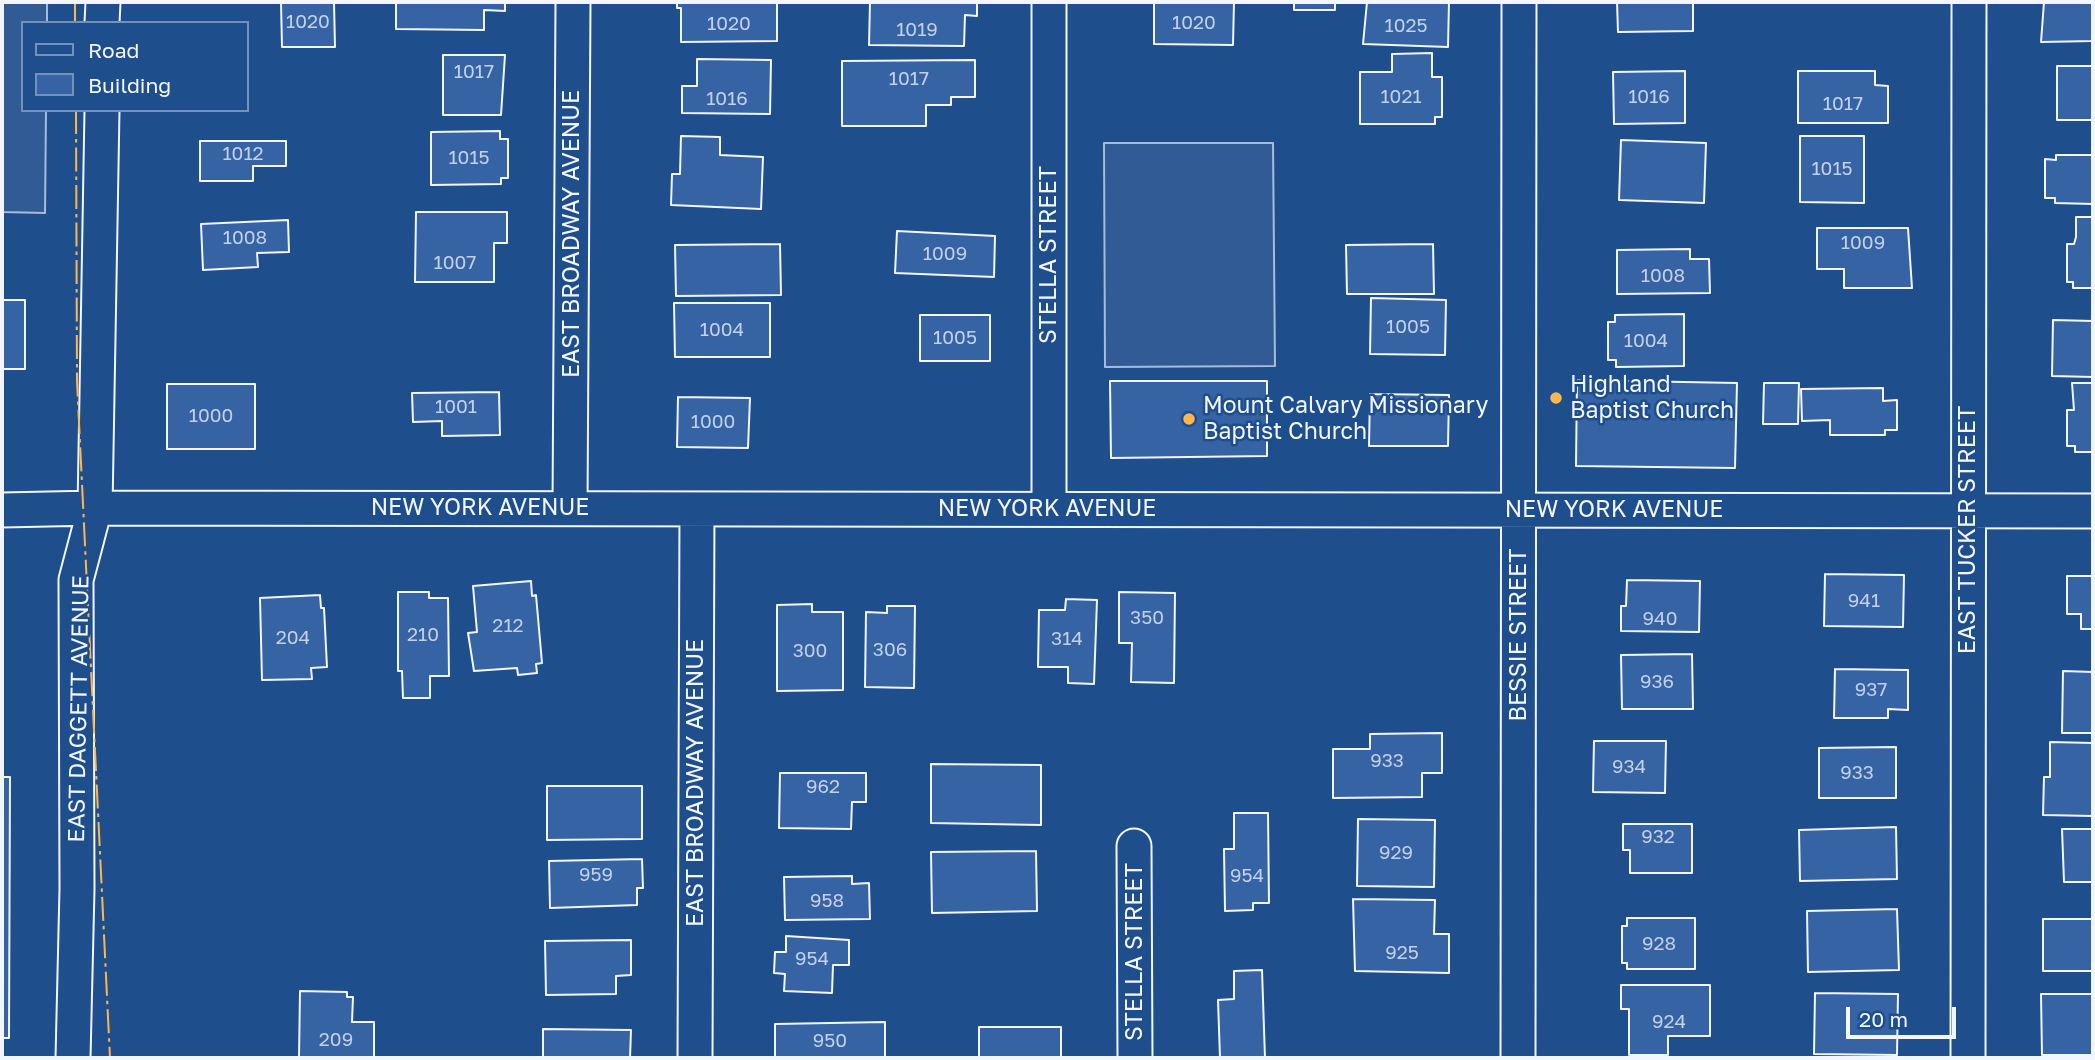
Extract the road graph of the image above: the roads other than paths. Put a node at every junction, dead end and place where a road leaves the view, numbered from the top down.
1 (103, 2) edge
2 (573, 2) edge
3 (1049, 2) edge
4 (1519, 2) edge
5 (1969, 2) edge
6 (102, 21) edge
7 (102, 112) edge
8 (95, 508) junction
9 (570, 508) junction
10 (697, 509) junction
11 (1049, 509) junction
12 (2, 510) edge
13 (1518, 510) junction
14 (1968, 511) junction
15 (2093, 511) edge
16 (1134, 846) dead end
17 (73, 1058) edge
18 (695, 1058) edge
19 (1135, 1058) edge
20 (1518, 1058) edge
21 (1968, 1058) edge

1 - 6 street
2 - 9 street, EAST BROADWAY AVENUE
3 - 11 street, STELLA STREET
4 - 13 street, BESSIE STREET
5 - 14 street, EAST TUCKER STREET
7 - 8 street, EAST DAGGETT AVENUE
8 - 9 street, NEW YORK AVENUE
8 - 12 street, NEW YORK AVENUE
8 - 17 street, EAST DAGGETT AVENUE
9 - 10 street, NEW YORK AVENUE
10 - 11 street, NEW YORK AVENUE
10 - 18 street, EAST BROADWAY AVENUE
11 - 13 street, NEW YORK AVENUE
13 - 14 street, NEW YORK AVENUE
13 - 20 street, BESSIE STREET
14 - 15 street, NEW YORK AVENUE
14 - 21 street, EAST TUCKER STREET
16 - 19 street, STELLA STREET

